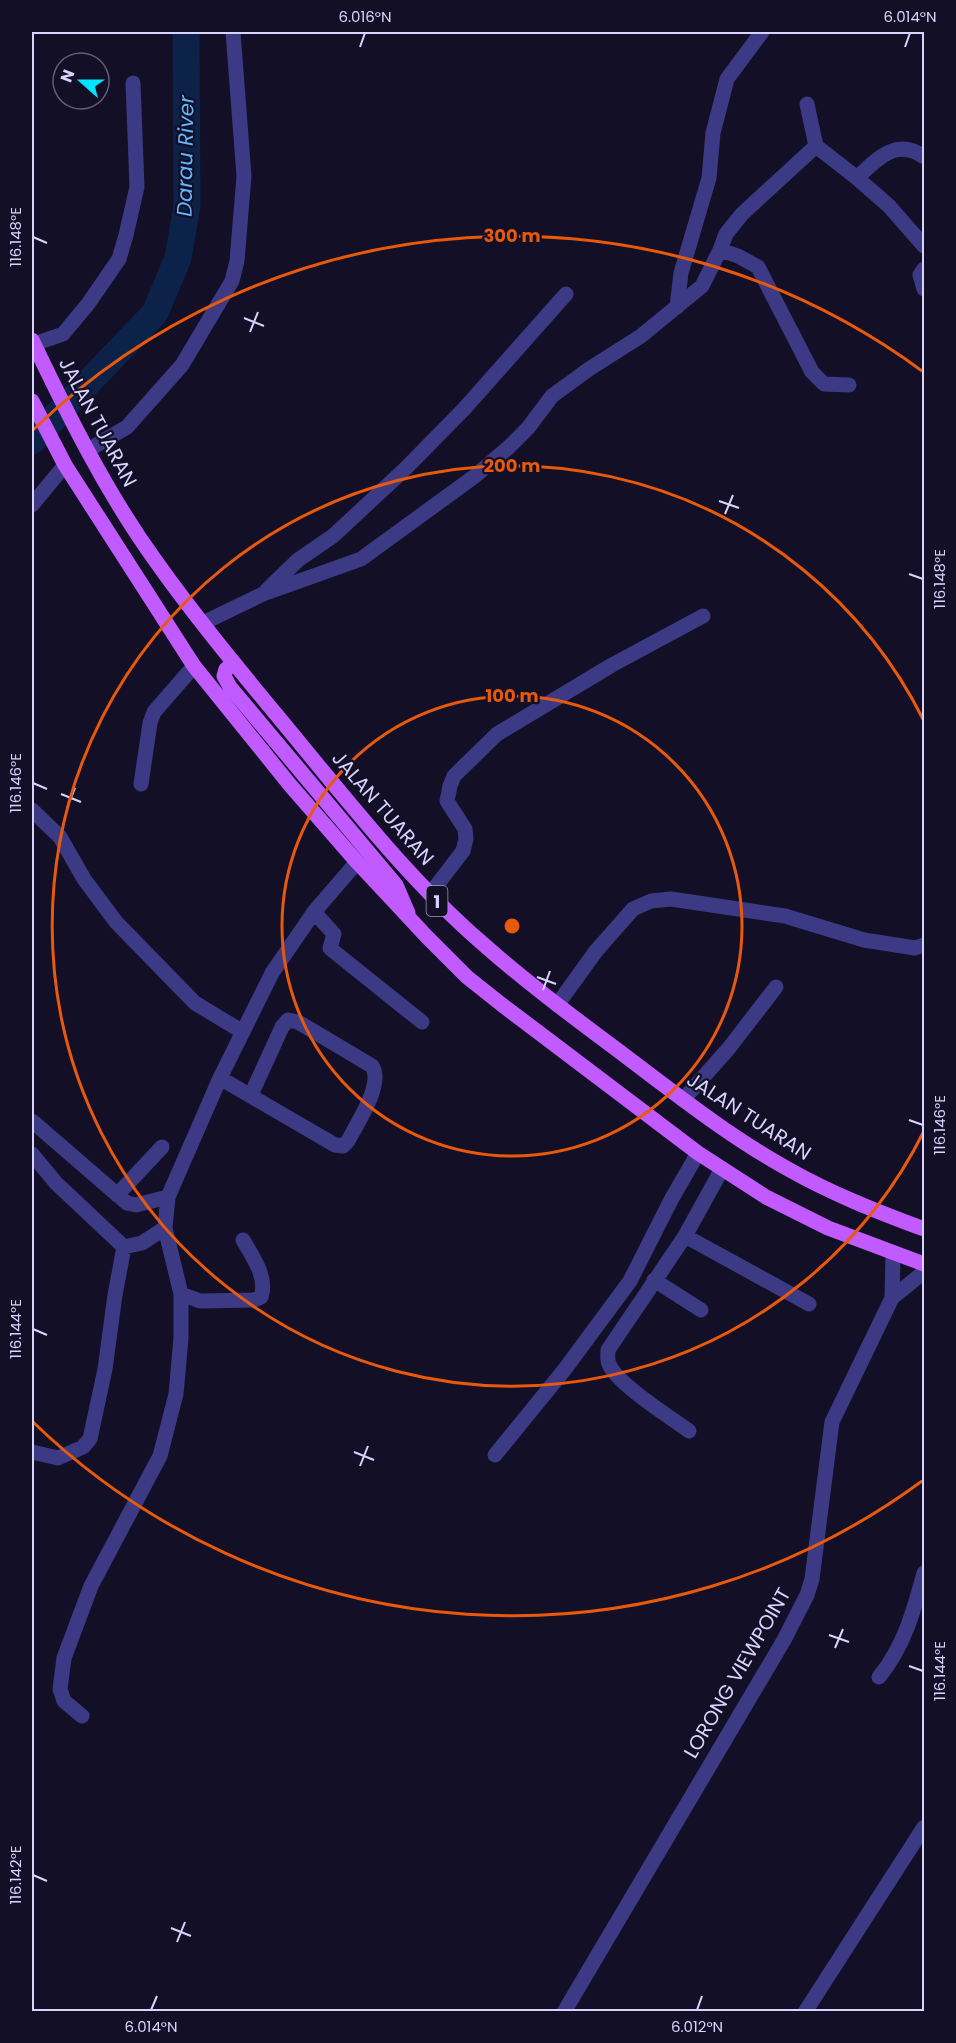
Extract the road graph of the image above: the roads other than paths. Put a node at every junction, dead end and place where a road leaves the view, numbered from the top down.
1 (233, 32) edge
2 (762, 32) edge
3 (133, 83) dead end
4 (807, 104) dead end
5 (816, 146) junction
6 (923, 153) edge
7 (857, 178) junction
8 (924, 246) edge
9 (720, 250) junction
10 (924, 269) edge
11 (924, 289) edge
12 (566, 294) dead end
13 (677, 307) junction
14 (35, 347) edge
15 (849, 385) dead end
16 (32, 401) edge
17 (88, 450) junction
18 (65, 465) junction
19 (32, 505) edge
20 (263, 594) junction
21 (703, 616) dead end
22 (203, 623) junction
23 (235, 664) junction
24 (194, 666) junction
25 (141, 784) dead end
26 (32, 810) edge
27 (357, 862) junction
28 (430, 894) junction
29 (314, 912) junction
30 (410, 919) junction
31 (924, 945) edge
32 (776, 987) dead end
33 (557, 1005) junction
34 (422, 1022) dead end
35 (243, 1032) junction
36 (220, 1078) junction
37 (250, 1095) junction
38 (683, 1100) junction
39 (32, 1121) edge
40 (162, 1147) dead end
41 (698, 1153) junction
42 (32, 1154) edge
43 (722, 1169) junction
44 (117, 1194) junction
45 (168, 1197) junction
46 (165, 1228) junction
47 (924, 1229) edge
48 (685, 1236) junction
49 (243, 1240) dead end
50 (124, 1247) junction
51 (893, 1253) junction
52 (924, 1264) edge
53 (924, 1272) edge
54 (654, 1281) junction
55 (181, 1294) junction
56 (892, 1298) junction
57 (809, 1304) dead end
58 (701, 1310) dead end
59 (689, 1431) dead end
60 (32, 1452) edge
61 (495, 1455) dead end
62 (924, 1573) edge
63 (879, 1677) dead end
64 (82, 1716) dead end
65 (924, 1827) edge
66 (564, 2012) edge
67 (805, 2012) edge

1 - 17 street
2 - 13 street
3 - 14 street
4 - 5 street
5 - 7 street
5 - 9 street
6 - 7 street
7 - 8 street
9 - 13 street
9 - 15 street
10 - 11 street
12 - 20 street
13 - 20 street
14 - 17 main road, JALAN TUARAN / 1
16 - 18 main road, 1
17 - 22 main road, JALAN TUARAN / 1
18 - 19 street
18 - 24 main road, 1
20 - 22 street
21 - 28 street
22 - 23 main road, JALAN TUARAN / 1
23 - 28 main road, JALAN TUARAN / 1
23 - 30 main road
24 - 25 street
24 - 27 main road, 1
26 - 35 street
27 - 29 street
27 - 30 main road, 1
28 - 33 main road, JALAN TUARAN / 1
29 - 34 street
29 - 35 street
30 - 41 main road, 1
31 - 33 street
32 - 38 street
33 - 38 main road, JALAN TUARAN / 1
35 - 36 street
36 - 37 street
36 - 45 street
37 - 37 street
38 - 47 main road, JALAN TUARAN / 1
39 - 44 street
40 - 44 street
41 - 43 main road, 1
41 - 61 street
42 - 50 street
43 - 48 street
43 - 51 main road, 1
44 - 45 street
45 - 46 street
46 - 50 street
46 - 55 street
48 - 54 street
48 - 57 street
49 - 55 street
50 - 60 street
51 - 52 main road, 1
51 - 56 street
53 - 56 street
54 - 58 street
54 - 59 street
55 - 64 street
56 - 66 street, LORONG VIEWPOINT
62 - 63 street
65 - 67 street

